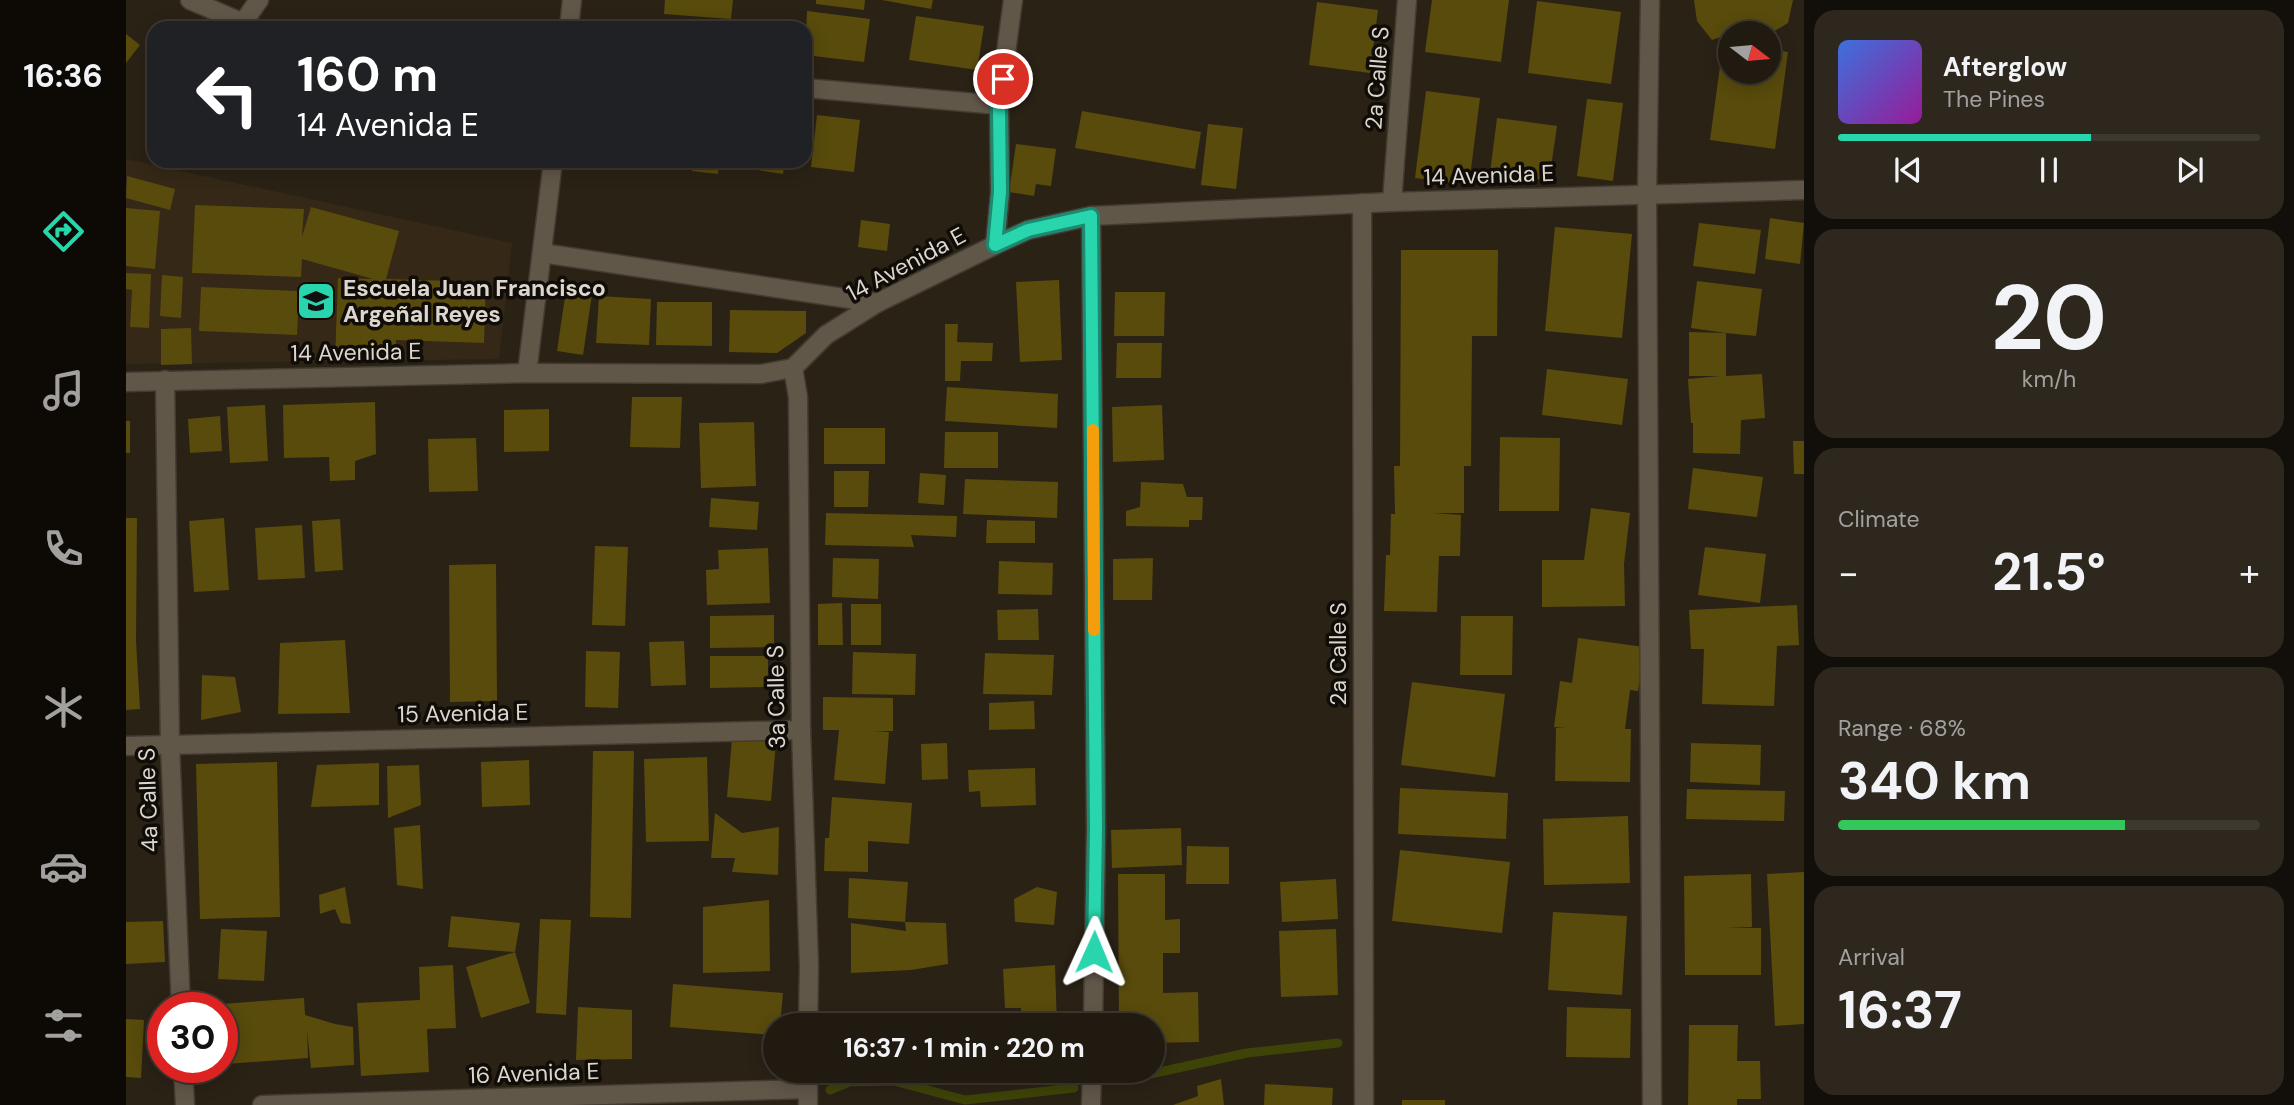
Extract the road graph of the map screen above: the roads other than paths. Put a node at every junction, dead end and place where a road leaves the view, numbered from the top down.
1 (190, 0) edge
2 (259, 0) edge
3 (572, 0) edge
4 (1013, 0) edge
5 (1407, 0) edge
6 (1650, 0) edge
7 (237, 21) edge
8 (250, 21) edge
9 (570, 21) edge
10 (812, 89) edge
11 (999, 105) junction
12 (551, 168) edge
13 (1804, 190) edge
14 (1647, 194) junction
15 (1392, 202) junction
16 (1362, 203) junction
17 (1091, 216) junction
18 (995, 245) junction
19 (542, 253) junction
20 (877, 303) junction
21 (793, 368) junction
22 (527, 373) junction
23 (165, 380) junction
24 (126, 382) edge
25 (801, 730) junction
26 (170, 745) junction
27 (126, 746) edge
28 (180, 992) edge
29 (808, 1013) edge
30 (1093, 1013) edge
31 (184, 1083) edge
32 (1092, 1083) edge
33 (808, 1088) edge
34 (185, 1105) edge
35 (262, 1105) edge
36 (1091, 1105) edge
37 (1364, 1105) edge
38 (1652, 1105) edge

1 - 7 street
2 - 8 street
3 - 9 street
4 - 11 street
5 - 15 street, 2a Calle S
6 - 14 street
10 - 11 street
11 - 18 street
12 - 19 street
13 - 14 street, 14 Avenida E
14 - 15 street, 14 Avenida E
14 - 38 street
15 - 16 street, 14 Avenida E
16 - 17 street, 14 Avenida E
16 - 37 street, 2a Calle S
17 - 18 street, 14 Avenida E
17 - 30 street
18 - 20 street, 14 Avenida E
19 - 20 street
19 - 22 street
20 - 21 street, 14 Avenida E
21 - 22 street, 14 Avenida E
21 - 25 street, 3a Calle S
22 - 23 street, 14 Avenida E
23 - 24 street, 14 Avenida E
23 - 26 street, 4a Calle S
25 - 26 street, 15 Avenida E
25 - 29 street, 3a Calle S
26 - 27 street, 15 Avenida E
26 - 28 street, 4a Calle S
31 - 34 street
32 - 36 street
33 - 35 street, 16 Avenida E

